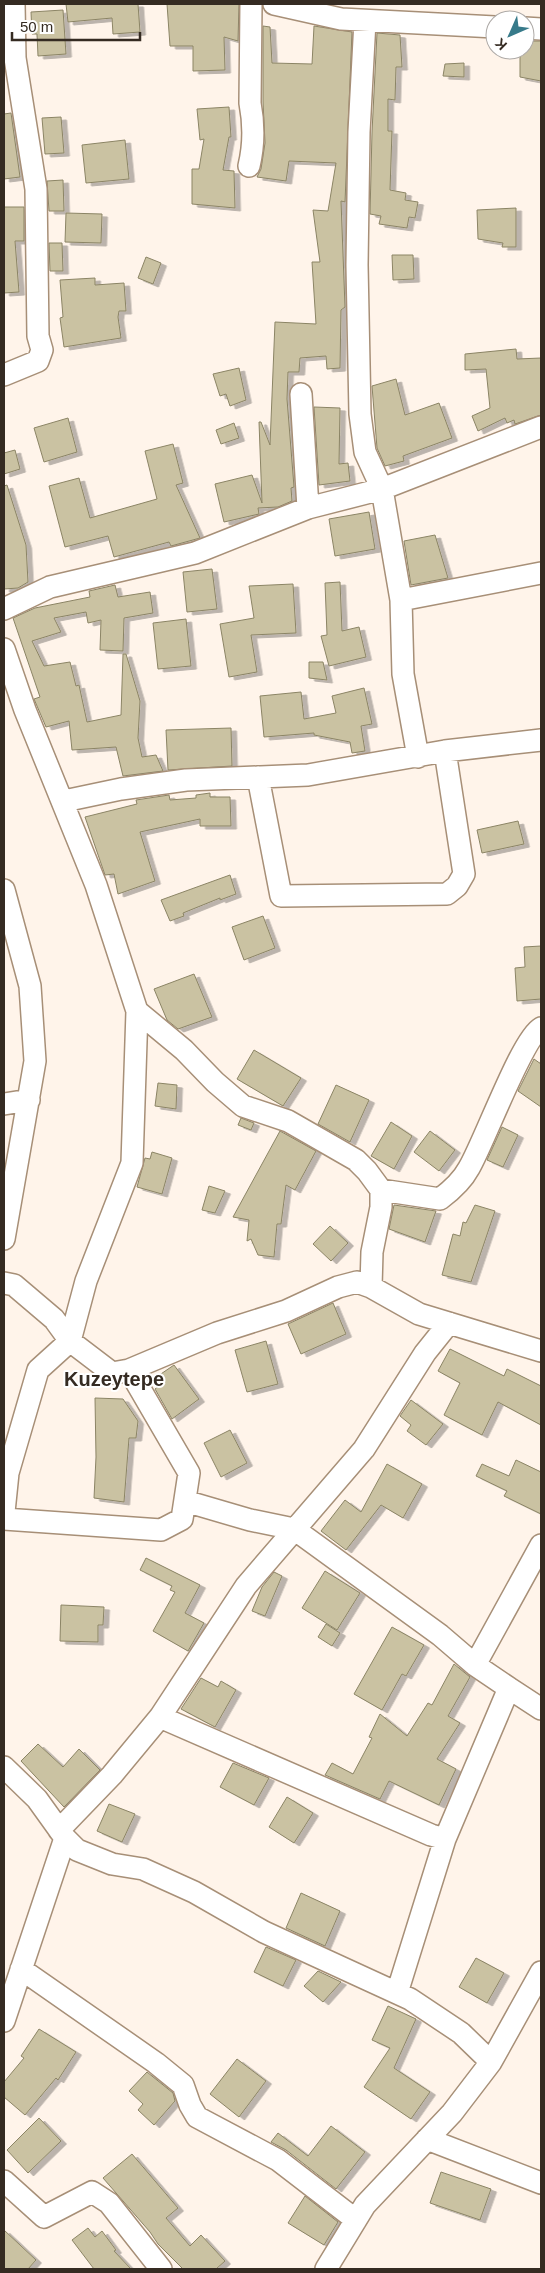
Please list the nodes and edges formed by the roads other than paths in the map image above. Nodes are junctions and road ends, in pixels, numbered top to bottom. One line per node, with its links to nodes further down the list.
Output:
1 (14, 4): 7 (street)
2 (251, 4): 6 (street)
3 (274, 4): 4 (street)
4 (365, 21): 5 (street); 10 (street)
5 (485, 27)
6 (249, 166)
7 (4, 375)
8 (301, 394): 11 (street)
9 (541, 427): 10 (street)
10 (382, 489): 11 (street); 13 (street)
11 (308, 508): 14 (street)
12 (541, 573): 13 (street)
13 (401, 600): 18 (street)
14 (4, 609)
15 (4, 649): 20 (street)
16 (541, 740): 17 (street)
17 (445, 751): 18 (street); 19 (street)
18 (418, 757): 19 (street)
19 (258, 777): 20 (street)
20 (64, 801): 22 (street)
21 (4, 890): 24 (street)
22 (137, 1011): 26 (street); 31 (street)
23 (541, 1028): 26 (street)
24 (29, 1100): 25 (street); 27 (street)
25 (4, 1104)
26 (381, 1190): 29 (street)
27 (4, 1238)
28 (4, 1283): 31 (street)
29 (371, 1287): 30 (street); 33 (street)
30 (448, 1323): 32 (street); 37 (street)
31 (70, 1342): 33 (street); 35 (street)
32 (541, 1351)
33 (129, 1370): 34 (street)
34 (185, 1501): 36 (street); 37 (street)
35 (4, 1512)
36 (4, 1519)
37 (294, 1529): 39 (street); 42 (street)
38 (541, 1545): 39 (street)
39 (475, 1665): 40 (street)
40 (509, 1688): 41 (street); 45 (street)
41 (541, 1709)
42 (160, 1717): 44 (street); 45 (street)
43 (4, 1767): 44 (street)
44 (62, 1834): 46 (street); 48 (street)
45 (445, 1838): 48 (street)
46 (21, 1969): 49 (street); 54 (street)
47 (541, 1972): 50 (street)
48 (397, 1993): 50 (street)
49 (4, 2021)
50 (491, 2062): 51 (street)
51 (427, 2139): 53 (street); 54 (street)
52 (4, 2181): 55 (street)
53 (541, 2183)
54 (356, 2220): 56 (street)
55 (161, 2269)
56 (326, 2269)

